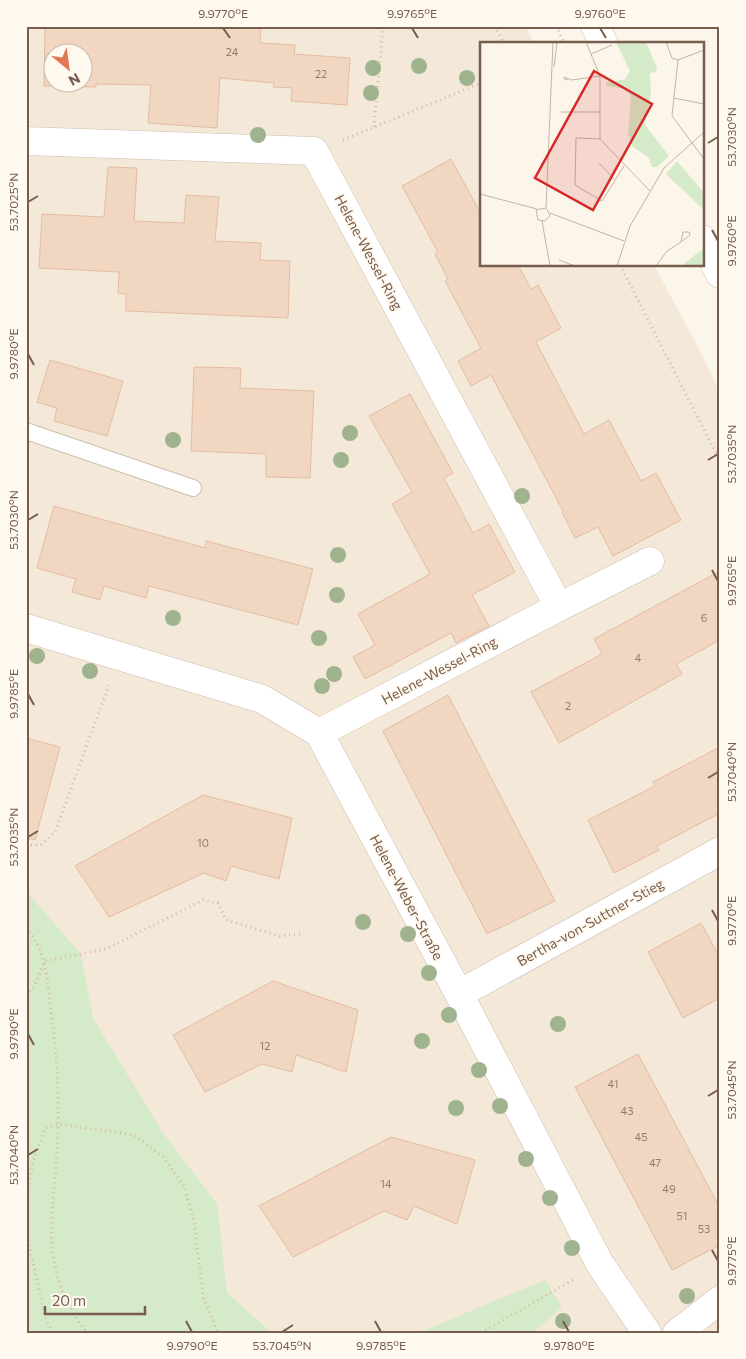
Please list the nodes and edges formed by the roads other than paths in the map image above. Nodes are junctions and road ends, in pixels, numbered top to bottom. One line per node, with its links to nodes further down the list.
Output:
1 (595, 26): 2 (street)
2 (603, 42)
3 (26, 142): 9 (street, Helene-Wessel-Ring)
4 (704, 243): 5 (street)
5 (720, 274)
6 (26, 431): 7 (lane)
7 (193, 488)
8 (650, 561): 9 (street, Helene-Wessel-Ring)
9 (559, 607): 11 (street, Helene-Wessel-Ring)
10 (26, 628): 11 (street)
11 (319, 733): 13 (street, Helene-Weber-Straße)
12 (720, 851): 13 (street, Bertha-von-Suttner-Stieg)
13 (459, 994): 15 (street, Helene-Weber-Straße)
14 (720, 1300): 16 (street)
15 (647, 1333)
16 (677, 1333)

